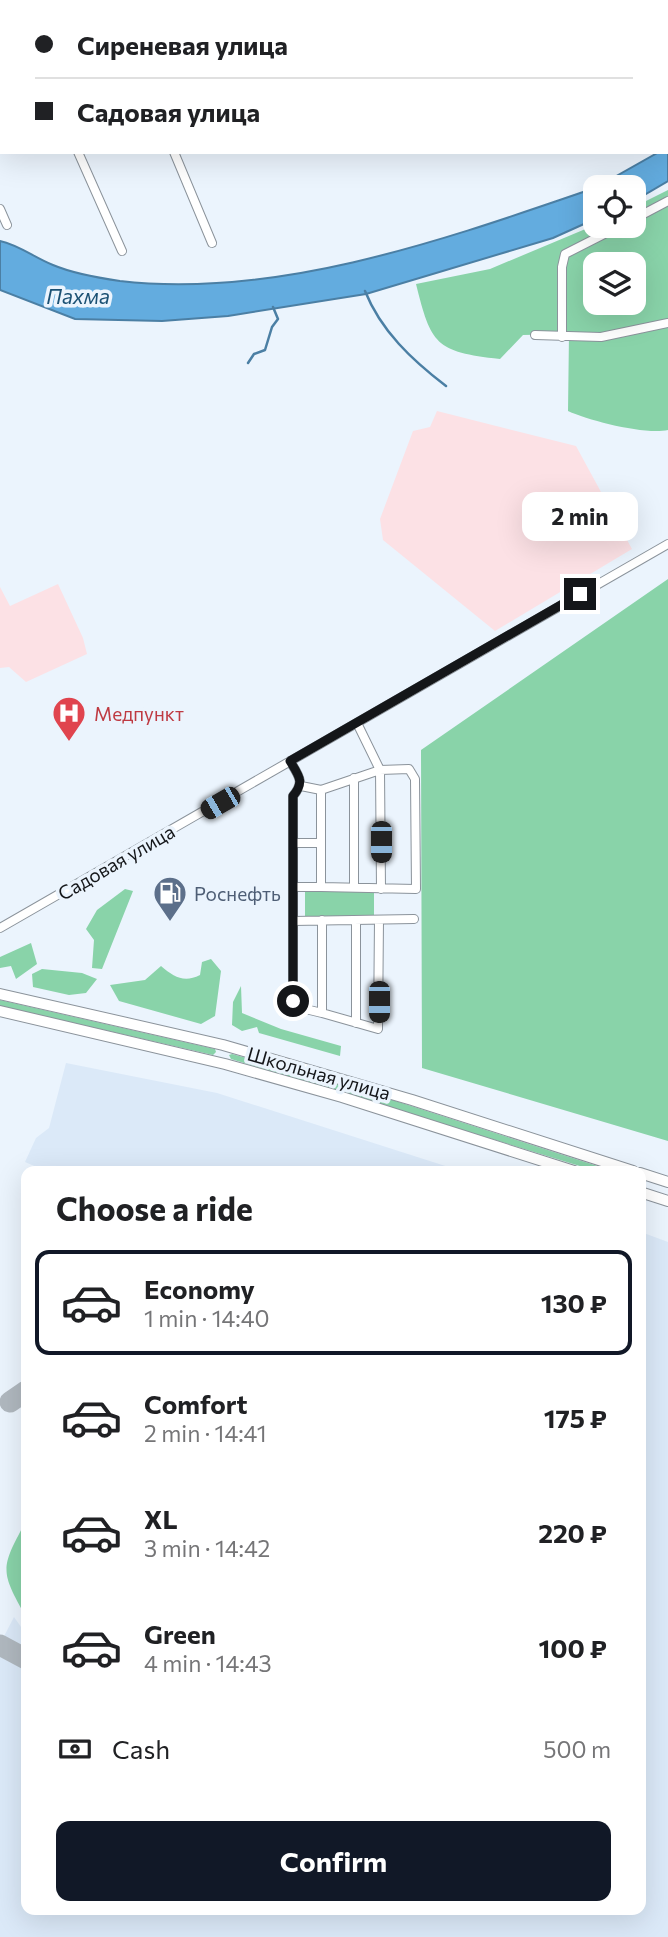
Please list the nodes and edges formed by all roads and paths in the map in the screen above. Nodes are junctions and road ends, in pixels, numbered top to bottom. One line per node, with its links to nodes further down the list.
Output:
1 (79, 154): 9 (street)
2 (175, 154): 8 (street)
3 (668, 201): 5 (street)
4 (0, 209): 6 (street)
5 (646, 213)
6 (7, 225)
7 (596, 238): 12 (street)
8 (212, 243)
9 (122, 251)
10 (668, 323): 12 (street)
11 (535, 335): 12 (street)
12 (562, 337)
13 (668, 544): 14 (street, Садовая улица)
14 (357, 723): 15 (street, Садовая улица); 16 (street)
15 (290, 761): 18 (street); 31 (street, Садовая улица)
16 (380, 770): 17 (street); 25 (street); 25 (street)
17 (354, 778): 19 (street); 24 (street)
18 (301, 786): 19 (street); 21 (street)
19 (321, 790): 20 (street)
20 (321, 842): 21 (street); 23 (street)
21 (293, 844): 22 (street)
22 (293, 887): 23 (street); 30 (street)
23 (321, 887): 24 (street)
24 (354, 887): 25 (street)
25 (381, 889)
26 (379, 919): 27 (street); 29 (street); 35 (street)
27 (414, 919)
28 (322, 920): 29 (street); 30 (street); 34 (street)
29 (356, 920): 35 (street)
30 (293, 921): 34 (street)
31 (0, 928)
32 (0, 994): 36 (main road, Школьная улица)
33 (0, 1011): 37 (main road, Школьная улица)
34 (322, 1013): 35 (street)
35 (356, 1023)
36 (223, 1045): 37 (main road); 39 (main road, Школьная улица)
37 (218, 1062): 38 (main road, Школьная улица)
38 (558, 1166)
39 (617, 1166)
40 (646, 1175): 41 (main road)
41 (668, 1182)
42 (646, 1194): 43 (main road)
43 (668, 1201)

